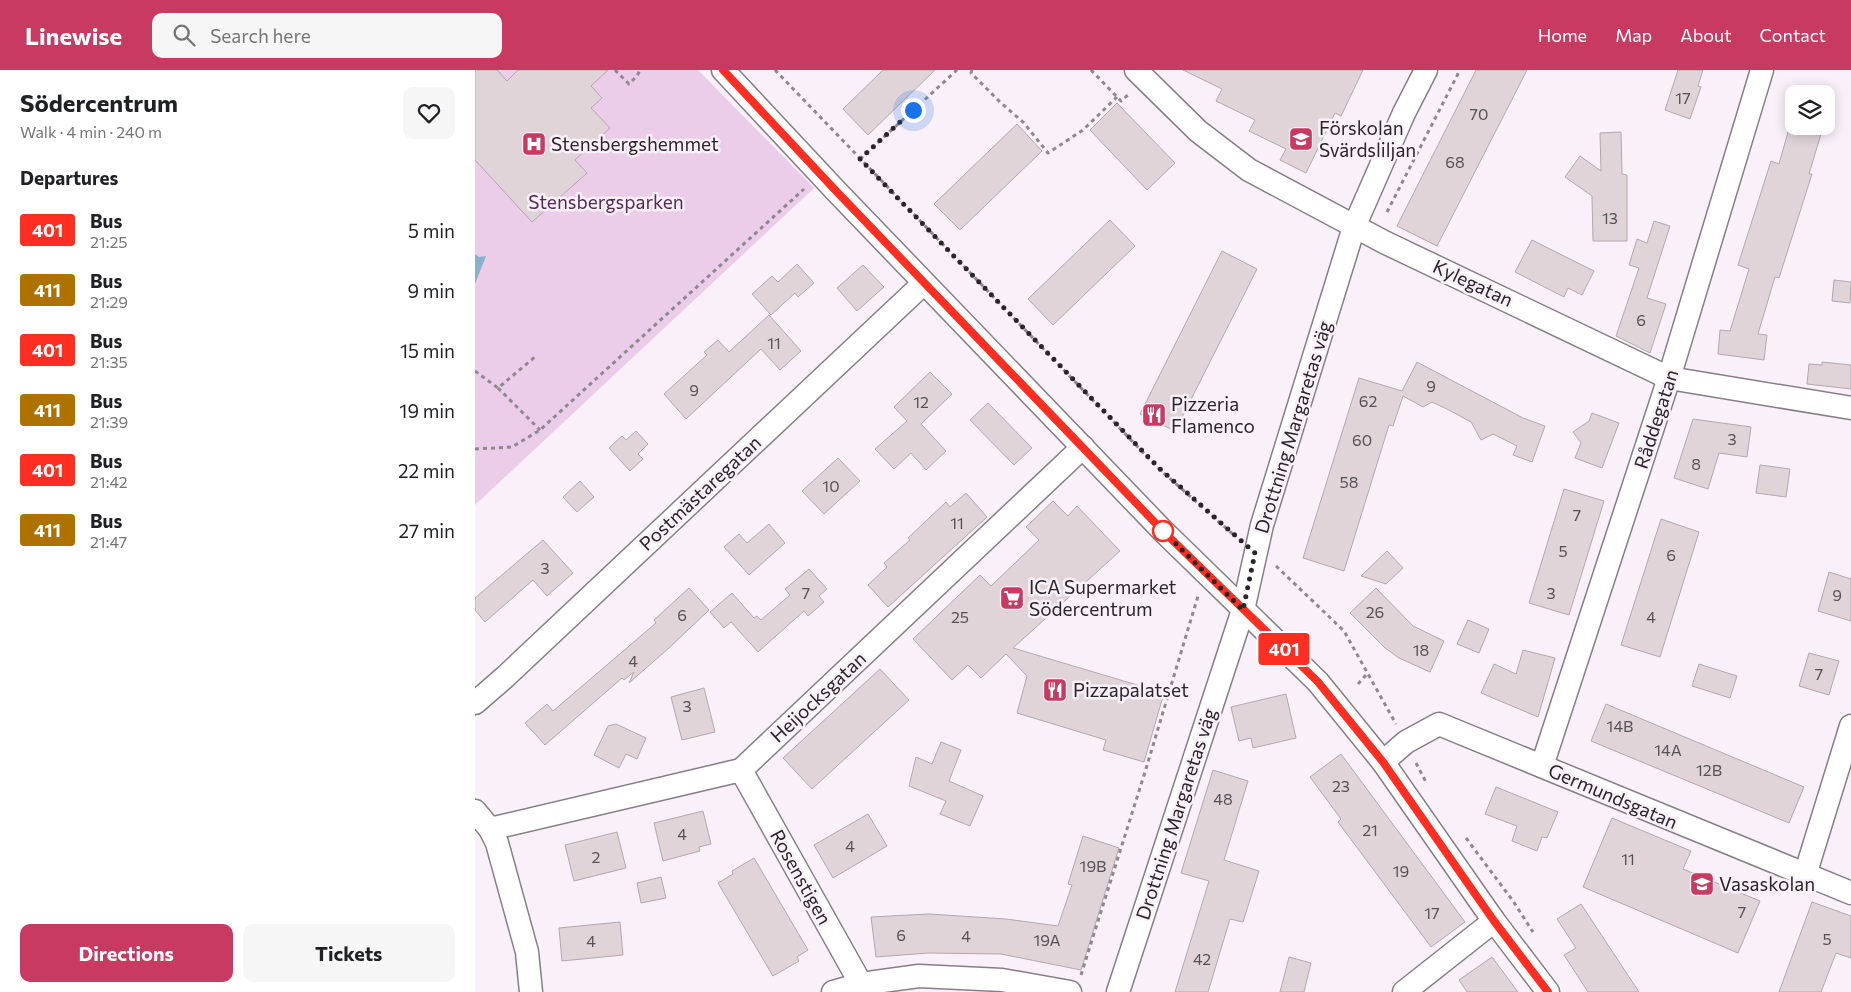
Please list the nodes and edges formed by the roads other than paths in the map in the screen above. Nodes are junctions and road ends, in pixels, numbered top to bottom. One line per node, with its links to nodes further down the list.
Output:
1 (723, 70): 6 (street)
2 (1426, 70): 5 (street, Drottning Margaretas väg)
3 (1762, 70): 7 (street, Råddegatan)
4 (1135, 79): 5 (street, Kylegatan)
5 (1354, 227): 7 (street, Kylegatan); 10 (street, Drottning Margaretas väg)
6 (924, 282): 9 (street); 11 (street, Postmästaregatan)
7 (1669, 378): 8 (street, Kylegatan); 14 (street, Råddegatan)
8 (1851, 408)
9 (1083, 447): 10 (street); 15 (street, Heijocksgatan)
10 (1243, 610): 13 (street); 25 (street, Drottning Margaretas väg)
11 (475, 703)
12 (1851, 726): 18 (street)
13 (1383, 762): 14 (street, Germundsgatan); 20 (street)
14 (1542, 766): 18 (street, Germundsgatan)
15 (741, 770): 17 (street); 21 (street, Rosenstigen)
16 (475, 811): 17 (street)
17 (489, 829): 23 (street)
18 (1805, 875): 19 (street, Germundsgatan)
19 (1851, 893)
20 (1494, 921): 26 (street); 27 (street)
21 (861, 984): 22 (street); 24 (street)
22 (1074, 987)
23 (531, 992)
24 (833, 992)
25 (1118, 992)
26 (1404, 992)
27 (1548, 992)

